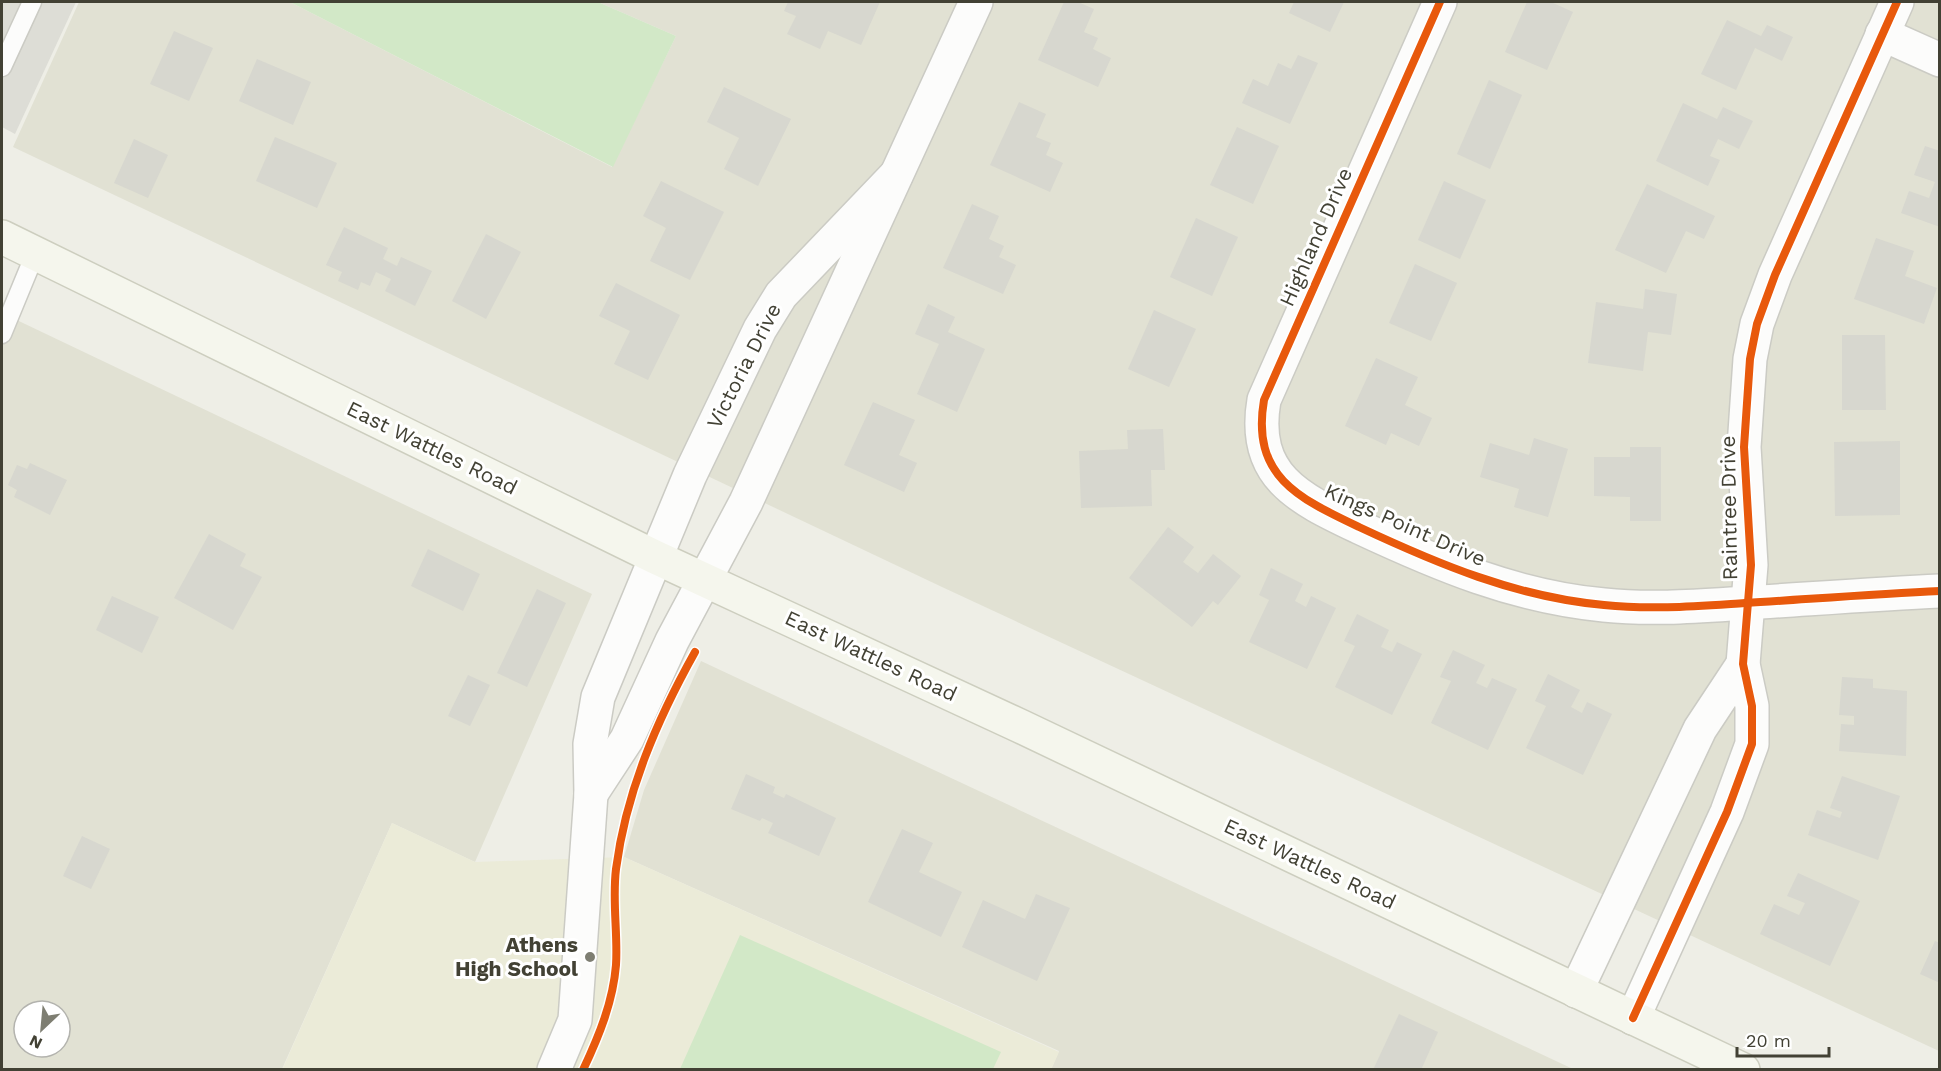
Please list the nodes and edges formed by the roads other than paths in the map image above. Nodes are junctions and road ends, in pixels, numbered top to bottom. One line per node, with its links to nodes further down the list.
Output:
1 (32, 2): 7 (lane)
2 (976, 2): 8 (street, Victoria Drive)
3 (1440, 2): 12 (street, Highland Drive)
4 (1897, 2): 5 (street, Raintree Drive)
5 (1882, 34): 6 (street); 16 (street, Raintree Drive)
6 (1940, 60)
7 (2, 67)
8 (896, 175): 13 (street, Victoria Drive); 14 (street, Victoria Drive)
9 (2, 237): 10 (main road, East Wattles Road)
10 (35, 254): 11 (lane); 13 (main road, East Wattles Road)
11 (2, 334)
12 (1289, 488): 16 (street, Kings Point Drive)
13 (655, 557): 14 (main road, East Wattles Road); 18 (street, Victoria Drive)
14 (705, 579): 18 (street, Victoria Drive); 19 (main road, East Wattles Road)
15 (1940, 591): 16 (street, Kings Point Drive)
16 (1748, 603): 17 (street, Raintree Drive)
17 (1743, 664): 19 (street, Raintree Drive); 20 (street, Raintree Drive)
18 (591, 794): 21 (street, Victoria Drive)
19 (1576, 991): 20 (main road, East Wattles Road)
20 (1633, 1018): 22 (main road, East Wattles Road)
21 (554, 1070)
22 (1743, 1070)

